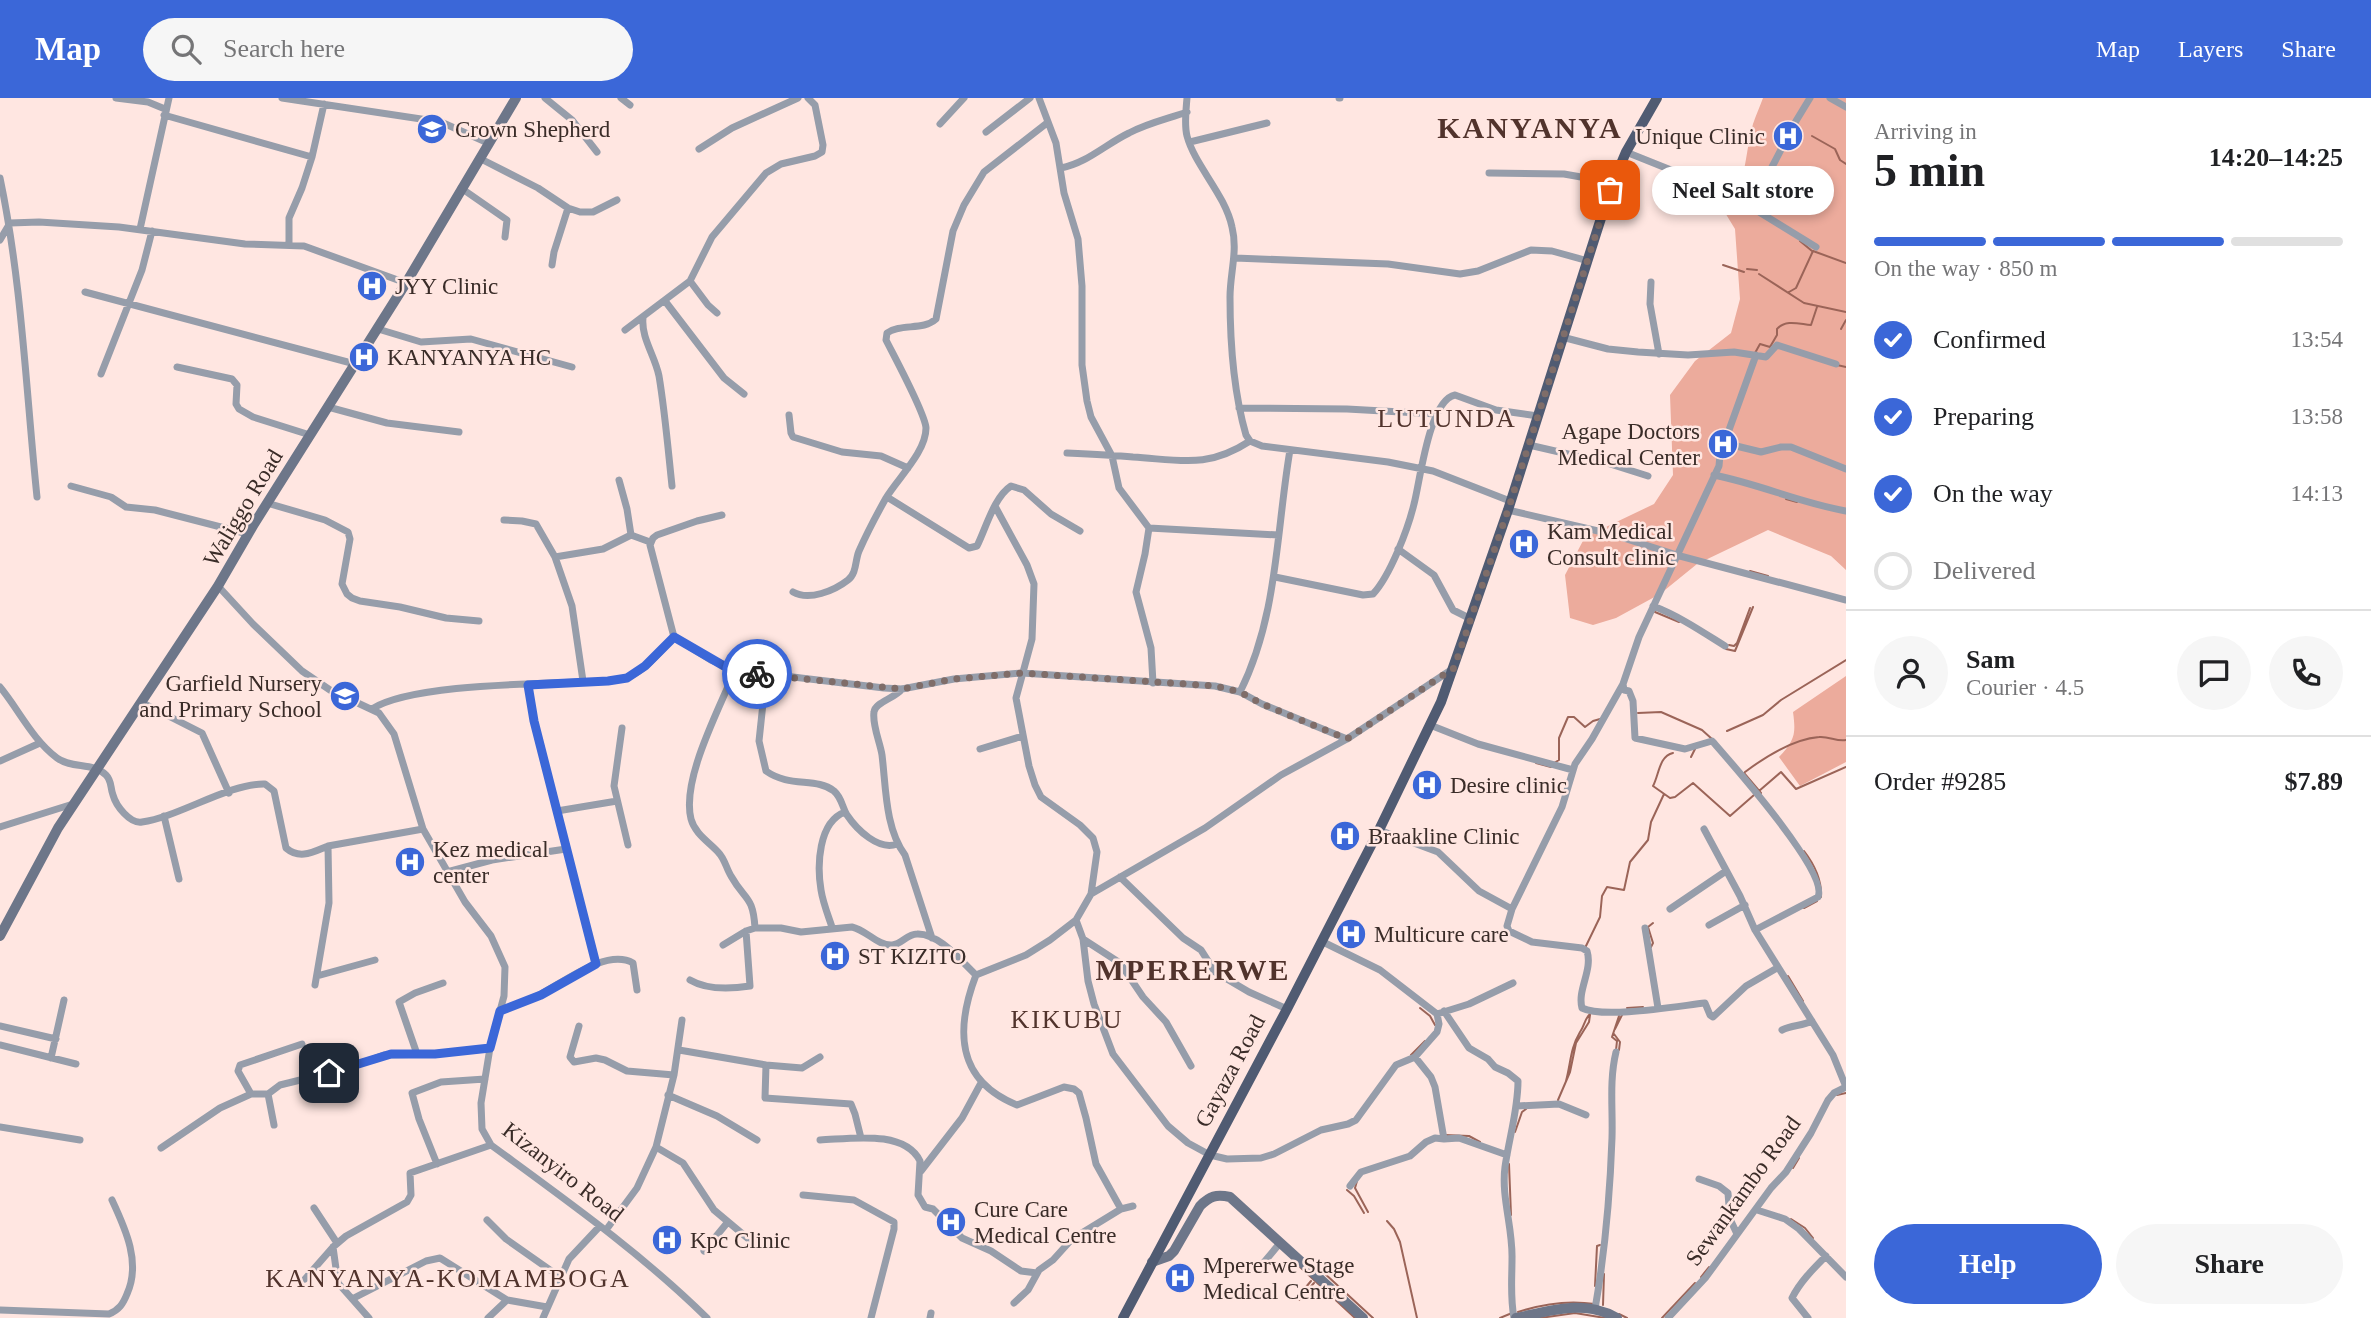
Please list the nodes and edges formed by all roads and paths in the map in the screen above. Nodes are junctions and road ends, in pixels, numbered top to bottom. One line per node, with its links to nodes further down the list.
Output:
1 (116, 98): 19 (street)
2 (169, 98): 19 (street)
3 (282, 98): 16 (street)
4 (516, 98): 26 (street, Waliggo Road)
5 (545, 98): 28 (street)
6 (621, 98): 17 (street)
7 (797, 98): 27 (street)
8 (808, 98): 50 (street)
9 (964, 98): 23 (street)
10 (1030, 98): 24 (street)
11 (1039, 98): 21 (street)
12 (1187, 98): 20 (street)
13 (1657, 98): 29 (main road, Gayaza Road)
14 (1810, 98): 38 (street)
15 (1830, 98): 18 (street)
16 (320, 102): 26 (street); 30 (street)
17 (630, 105)
18 (1846, 107)
19 (165, 112): 30 (street); 41 (street)
20 (1186, 112): 25 (street); 32 (street)
21 (1047, 123): 32 (street); 82 (street)
22 (1267, 123): 25 (street)
23 (940, 124)
24 (986, 132)
25 (1190, 142): 47 (street)
26 (488, 144): 31 (street, Waliggo Road)
27 (699, 149)
28 (597, 152)
29 (1626, 152): 36 (main road, Gayaza Road); 38 (street)
30 (312, 157): 45 (street)
31 (479, 158): 35 (street, Waliggo Road); 39 (street)
32 (1061, 168): 81 (street)
33 (1489, 173): 36 (street)
34 (0, 178): 40 (street)
35 (461, 188): 43 (street); 52 (street, Waliggo Road)
36 (1610, 190): 48 (main road, Gayaza Road)
37 (617, 200): 39 (street)
38 (1751, 207): 46 (street)
39 (568, 208): 49 (street)
40 (10, 223): 41 (street); 44 (street); 90 (street)
41 (140, 229): 42 (street)
42 (152, 230): 45 (street); 55 (street)
43 (505, 237)
44 (0, 240)
45 (289, 244): 52 (street)
46 (1816, 247)
47 (1235, 258): 48 (street); 70 (street)
48 (1588, 261): 60 (main road, Gayaza Road)
49 (552, 265)
50 (690, 281): 54 (street); 56 (street)
51 (1651, 282): 61 (street)
52 (406, 283): 58 (street, Waliggo Road)
53 (85, 292): 55 (street)
54 (665, 301): 57 (street); 68 (street)
55 (130, 304): 64 (street); 67 (street)
56 (717, 313)
57 (643, 318): 59 (street); 89 (street)
58 (378, 329): 64 (street, Waliggo Road); 66 (street)
59 (625, 330)
60 (1562, 338): 61 (street); 73 (main road, Gayaza Road)
61 (1660, 354): 62 (street)
62 (1756, 355): 63 (street); 77 (street)
63 (1836, 363)
64 (355, 364): 69 (street, Waliggo Road)
65 (177, 367): 75 (street)
66 (572, 367)
67 (101, 374)
68 (744, 394)
69 (328, 407): 74 (street); 75 (street, Waliggo Road)
70 (1239, 408): 71 (street); 76 (street)
71 (1437, 414): 73 (street); 83 (street)
72 (789, 415): 82 (street)
73 (1538, 416): 78 (main road, Gayaza Road)
74 (459, 432)
75 (310, 435): 92 (street, Waliggo Road)
76 (1250, 441): 79 (street); 81 (street)
77 (1724, 443): 84 (street); 85 (street)
78 (1529, 445): 86 (street); 93 (main road, Gayaza Road)
79 (1290, 450): 83 (street); 102 (street)
80 (1067, 453): 81 (street)
81 (1112, 456): 98 (street)
82 (908, 468): 91 (street)
83 (1420, 469): 93 (street); 104 (street)
84 (1846, 469)
85 (1714, 475): 95 (street); 105 (street)
86 (1648, 476)
87 (619, 481): 101 (street)
88 (71, 486): 100 (street)
89 (673, 486)
90 (37, 497)
91 (887, 497): 94 (street); 109 (street)
92 (267, 503): 100 (street, Waliggo Road); 113 (street)
93 (1509, 505): 105 (street); 112 (main road, Gayaza Road)
94 (996, 508): 99 (street); 118 (street)
95 (1846, 511)
96 (722, 515): 103 (street)
97 (505, 520): 106 (street)
98 (1149, 528): 102 (street); 121 (street)
99 (1080, 531)
100 (248, 534): 108 (street, Waliggo Road)
101 (631, 535): 103 (street); 106 (street)
102 (1278, 535): 107 (street)
103 (650, 542): 114 (street)
104 (1398, 549): 107 (street); 112 (street)
105 (1677, 556): 110 (street); 111 (street)
106 (555, 557): 120 (street)
107 (1275, 577): 126 (street)
108 (218, 586): 127 (street, Waliggo Road); 128 (street, Kizanyiro Road)
109 (793, 592)
110 (1846, 600)
111 (1653, 606): 115 (street); 122 (street)
112 (1471, 619): 116 (main road, Gayaza Road)
113 (479, 621)
114 (674, 637): 117 (street); 120 (street)
115 (1725, 646)
116 (1454, 668): 129 (main road, Gayaza Road); 132 (street)
117 (735, 670): 119 (street); 162 (street)
118 (1022, 673): 121 (street); 125 (street); 131 (street)
119 (766, 675): 125 (street); 142 (street)
120 (583, 681): 123 (street)
121 (1153, 683): 126 (street)
122 (1623, 684): 137 (street); 165 (street)
123 (528, 685): 128 (street); 141 (street)
124 (0, 687): 133 (street)
125 (902, 689): 148 (street)
126 (1240, 692): 132 (street)
127 (141, 702): 136 (street, Waliggo Road); 138 (street)
128 (372, 709): 145 (street, Kizanyiro Road)
129 (1430, 725): 137 (street); 147 (main road, Gayaza Road)
130 (622, 728): 139 (street)
131 (1023, 736): 134 (street); 156 (street)
132 (1347, 739): 154 (street)
133 (40, 743): 135 (street); 136 (street)
134 (980, 749)
135 (0, 761)
136 (97, 767): 140 (street, Waliggo Road); 143 (street)
137 (1573, 770): 158 (street)
138 (229, 793): 143 (street); 150 (street)
139 (617, 801): 141 (street); 149 (street)
140 (74, 803): 144 (street); 167 (street, Waliggo Road)
141 (556, 811): 151 (street)
142 (845, 812): 148 (street); 163 (street)
143 (164, 816): 155 (street)
144 (0, 827)
145 (423, 829): 150 (street); 153 (street, Kizanyiro Road)
146 (1704, 829): 152 (street)
147 (1378, 830): 158 (street); 170 (main road, Gayaza Road)
148 (897, 844): 168 (street)
149 (628, 845)
150 (328, 846): 176 (street)
151 (566, 849): 153 (street); 173 (street)
152 (1726, 871): 157 (street); 159 (street)
153 (447, 872): 185 (street, Kizanyiro Road)
154 (1120, 877): 156 (street); 184 (street)
155 (179, 879)
156 (1091, 894): 160 (street)
157 (1745, 905): 161 (street); 165 (street)
158 (1512, 909): 183 (street)
159 (1670, 909)
160 (1076, 920): 169 (street); 175 (street)
161 (1709, 925)
162 (755, 928): 163 (street); 166 (street)
163 (832, 928): 168 (street)
164 (1645, 929): 183 (street)
165 (1755, 930): 174 (street)
166 (746, 931): 171 (street); 177 (street)
167 (1, 933)
168 (932, 938): 175 (street)
169 (1083, 939): 204 (street); 224 (street)
170 (1321, 941): 184 (main road, Gayaza Road); 186 (street)
171 (723, 945)
172 (375, 960): 176 (street)
173 (596, 964): 181 (street); 185 (street)
174 (1777, 968): 183 (street); 188 (street)
175 (976, 975): 207 (street)
176 (317, 976): 180 (street)
177 (690, 979)
178 (443, 983): 198 (street)
179 (1513, 983): 186 (street)
180 (315, 985)
181 (637, 990)
182 (64, 1000): 192 (street)
183 (1658, 1008)
184 (1287, 1009): 224 (main road, Gayaza Road)
185 (500, 1011): 195 (street, Kizanyiro Road)
186 (1441, 1013): 200 (street); 212 (street)
187 (682, 1020): 196 (street)
188 (1812, 1021): 191 (street); 208 (street)
189 (0, 1026): 192 (street)
190 (579, 1026): 205 (street)
191 (1782, 1030)
192 (56, 1039): 201 (street)
193 (302, 1044): 209 (street)
194 (0, 1045): 201 (street)
195 (490, 1048): 198 (street); 206 (street, Kizanyiro Road)
196 (679, 1050): 203 (street); 205 (street)
197 (1616, 1052): 255 (street)
198 (417, 1054): 210 (street)
199 (820, 1057): 203 (street)
200 (1415, 1057): 217 (street); 224 (street)
201 (51, 1058): 202 (street)
202 (76, 1064)
203 (766, 1065): 216 (street)
204 (1191, 1066)
205 (674, 1074): 211 (street)
206 (485, 1079): 221 (street, Kizanyiro Road); 226 (street)
207 (981, 1083): 227 (street); 234 (street)
208 (1846, 1087): 235 (street, Sewankambo Road)
209 (251, 1094): 210 (street); 223 (street)
210 (268, 1094): 214 (street)
211 (668, 1096): 219 (street); 222 (street)
212 (1517, 1105): 213 (street); 225 (street)
213 (1586, 1115)
214 (274, 1125)
215 (0, 1127): 218 (street)
216 (861, 1138): 220 (street); 227 (street)
217 (1444, 1139): 225 (street); 229 (street)
218 (80, 1140)
219 (757, 1140)
220 (820, 1140)
221 (491, 1145): 226 (street); 238 (street, Kizanyiro Road)
222 (656, 1147): 237 (street); 238 (street)
223 (161, 1148)
224 (1210, 1155): 245 (main road, Gayaza Road)
225 (1507, 1155): 264 (street)
226 (437, 1164): 242 (street)
227 (920, 1171): 247 (street)
228 (1699, 1179): 239 (street)
229 (1350, 1186)
230 (803, 1195): 261 (street)
231 (112, 1200): 256 (street)
232 (1133, 1206): 234 (street)
233 (314, 1208): 242 (street)
234 (1121, 1209): 247 (street)
235 (1757, 1210): 239 (street, Sewankambo Road); 244 (street)
236 (487, 1220): 248 (street)
237 (727, 1223): 240 (street); 243 (street)
238 (603, 1228): 248 (street); 260 (street, Kizanyiro Road)
239 (1737, 1234): 266 (street, Sewankambo Road)
240 (751, 1241)
241 (1280, 1243): 245 (street); 246 (street); 263 (street)
242 (335, 1245): 250 (street); 251 (street)
243 (704, 1251)
244 (1825, 1257): 249 (street); 267 (street)
245 (1152, 1262): 262 (main road, Gayaza Road)
246 (1260, 1267)
247 (1037, 1273): 253 (street)
248 (560, 1276): 254 (street)
249 (1846, 1277)
250 (305, 1279)
251 (352, 1300): 252 (street); 257 (street)
252 (506, 1300): 254 (street); 258 (street)
253 (1014, 1303)
254 (547, 1307): 259 (street)
255 (1595, 1309): 264 (street); 265 (street)
256 (0, 1310)
257 (369, 1318)
258 (488, 1318)
259 (542, 1318)
260 (707, 1318)
261 (871, 1318)
262 (1123, 1318)
263 (1363, 1318)
264 (1515, 1318)
265 (1617, 1318)
266 (1668, 1318)
267 (1808, 1318)

